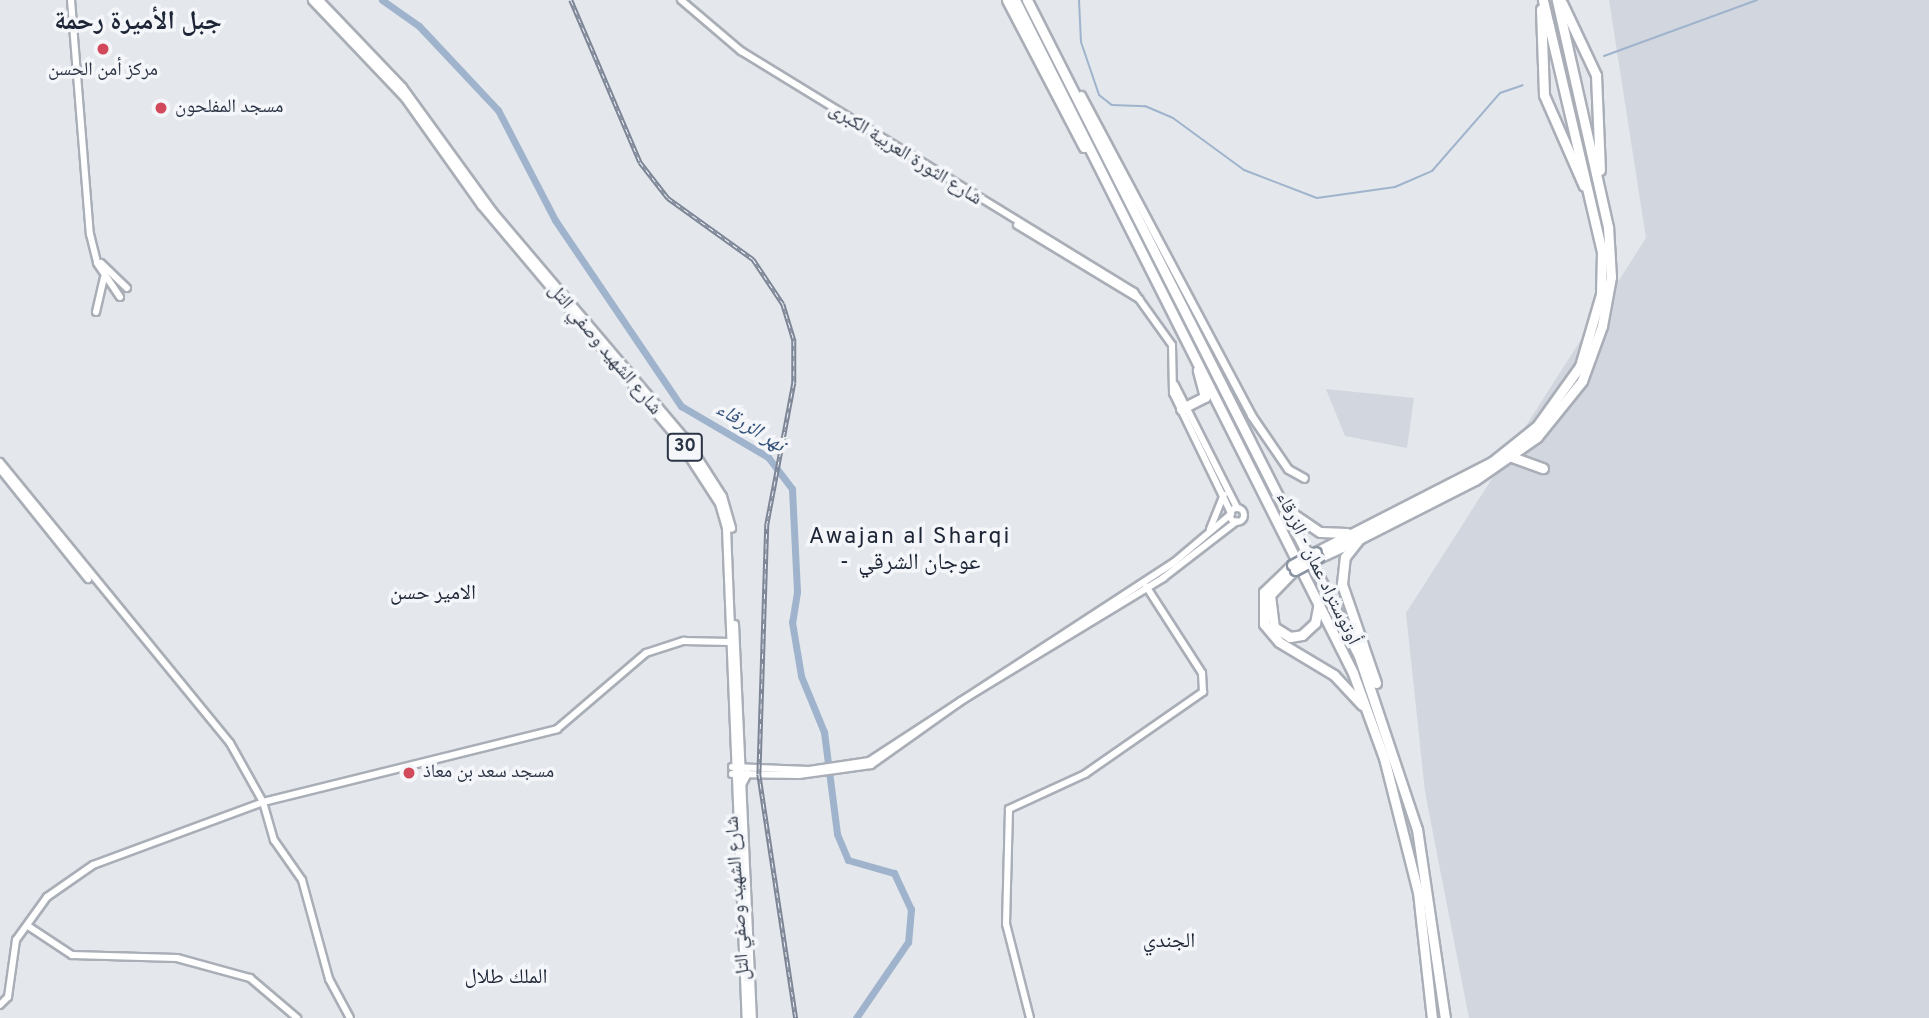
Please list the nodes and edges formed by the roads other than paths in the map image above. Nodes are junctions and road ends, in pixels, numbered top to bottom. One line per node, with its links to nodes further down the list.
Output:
1 (71, 0): 16 (street)
2 (312, 0): 45 (main road, شارع الشهيد وصفي التل / 30)
3 (319, 0): 48 (main road, شارع الشهيد وصفي التل / 30)
4 (679, 0): 24 (street, شارع الثورة العربية الكبرى)
5 (1007, 0): 13 (highway, أوتوستراد عمان - الزرقاء)
6 (1015, 0): 13 (highway, أوتوستراد عمان - الزرقاء)
7 (1027, 0): 12 (highway, أوتوستراد عمان - الزرقاء)
8 (1034, 0): 11 (highway, أوتوستراد عمان - الزرقاء)
9 (1542, 0): 15 (highway); 15 (highway)
10 (1559, 0): 14 (highway); 14 (highway)
11 (1081, 95): 12 (highway, أوتوستراد عمان - الزرقاء); 22 (main road)
12 (1105, 149): 22 (highway, أوتوستراد عمان - الزرقاء)
13 (1092, 156): 21 (highway, أوتوستراد عمان - الزرقاء)
14 (1601, 186): 25 (highway)
15 (1591, 199): 29 (highway)
16 (95, 252): 17 (street); 18 (street)
17 (104, 276): 19 (street); 20 (street)
18 (127, 288)
19 (120, 297)
20 (96, 312)
21 (1199, 365): 23 (highway, أوتوستراد عمان - الزرقاء); 24 (highway)
22 (1235, 393): 30 (main road); 33 (highway, أوتوستراد عمان - الزرقاء)
23 (1221, 408): 24 (highway); 43 (highway, أوتوستراد عمان - الزرقاء)
24 (1184, 410): 31 (street, شارع الثورة العربية الكبرى); 32 (street, شارع الثورة العربية الكبرى)
25 (1537, 437): 26 (highway); 26 (highway)
26 (1512, 457): 29 (highway)
27 (0, 462): 44 (street)
28 (0, 469): 44 (street)
29 (1473, 477): 36 (highway)
30 (1304, 478)
31 (1224, 493): 34 (street, شارع الثورة العربية الكبرى); 37 (street)
32 (1237, 508): 34 (street); 35 (street)
33 (1288, 508): 36 (highway); 46 (highway, أوتوستراد عمان - الزرقاء)
34 (1231, 514): 35 (street, شارع الثورة العربية الكبرى); 37 (street)
35 (1237, 522): 39 (street)
36 (1359, 534): 38 (highway, bridge); 46 (highway)
37 (1201, 539): 40 (street)
38 (1293, 568): 43 (highway); 47 (highway)
39 (1163, 578): 40 (street); 42 (street)
40 (1145, 585): 41 (street); 42 (street); 49 (street)
41 (1133, 596): 42 (street); 49 (street)
42 (1155, 600): 57 (street)
43 (1320, 600): 47 (highway, أوتوستراد عمان - الزرقاء)
44 (140, 639): 50 (street)
45 (730, 642): 48 (main road, شارع الشهيد وصفي التل / 30); 50 (street)
46 (1380, 709): 59 (highway, أوتوستراد عمان - الزرقاء)
47 (1369, 713): 58 (highway, أوتوستراد عمان - الزرقاء)
48 (739, 769): 49 (street); 55 (main road, شارع الشهيد وصفي التل / 30); 56 (main road, شارع الشهيد وصفي التل)
49 (833, 771)
50 (263, 802): 51 (street); 54 (street)
51 (28, 926): 52 (street); 53 (street)
52 (0, 1005)
53 (297, 1018)
54 (350, 1018)
55 (746, 1018)
56 (752, 1018)
57 (1030, 1018)
58 (1432, 1018)
59 (1445, 1018)

